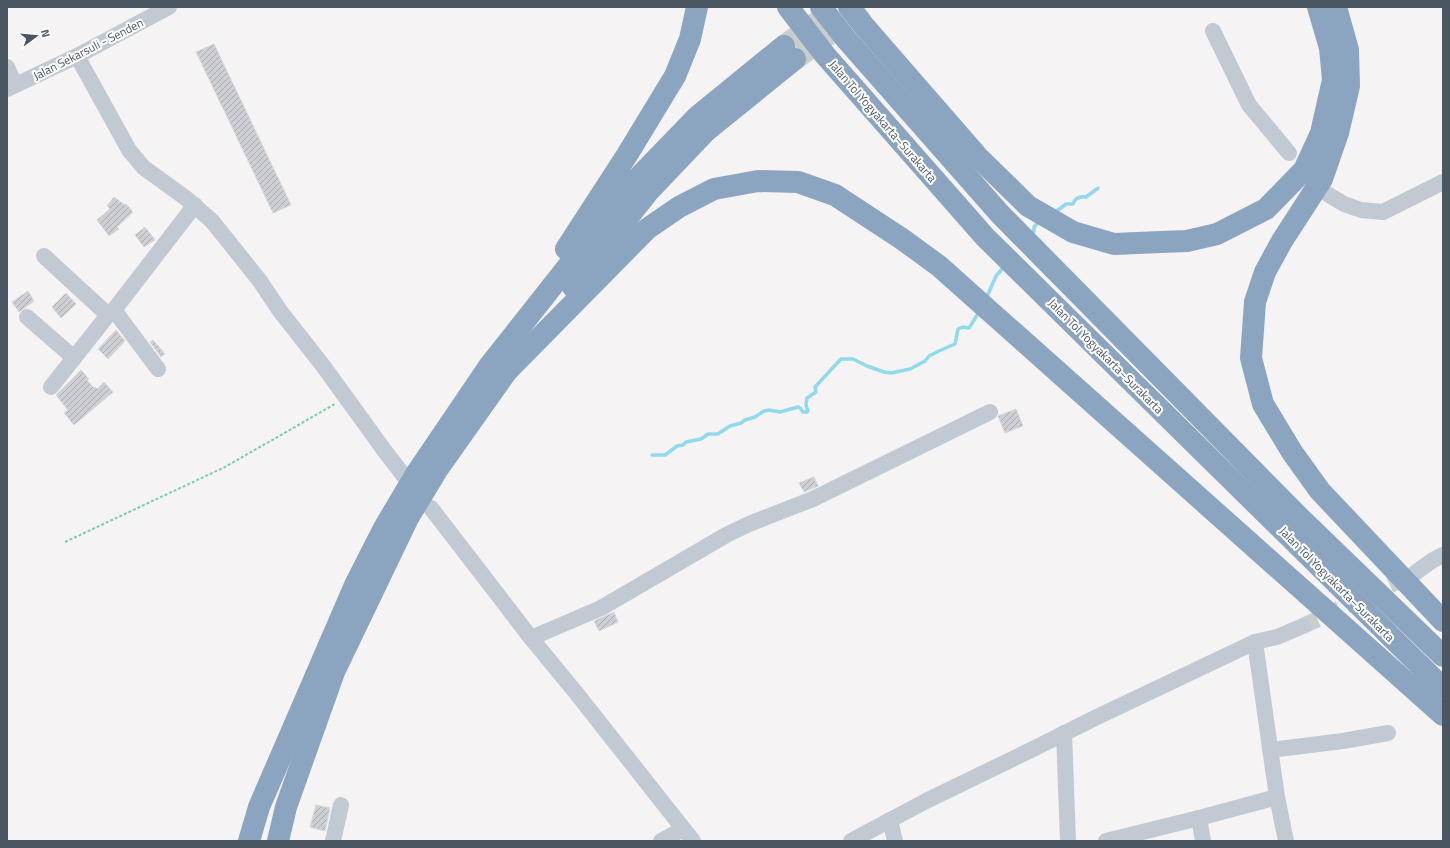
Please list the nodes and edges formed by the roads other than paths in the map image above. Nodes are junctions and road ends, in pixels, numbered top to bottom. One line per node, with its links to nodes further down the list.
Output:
1 (169, 7): 10 (street, Jalan Sekarsuli - Senden)
2 (697, 7): 22 (highway)
3 (788, 7): 34 (highway, Jalan Tol Yogyakarta–Surakarta)
4 (821, 7): 33 (highway, Jalan Tol Yogyakarta–Surakarta)
5 (860, 7): 6 (highway)
6 (1318, 7)
7 (1336, 7): 29 (highway)
8 (1213, 31): 13 (street)
9 (789, 53): 22 (highway)
10 (77, 56): 12 (street, Jalan Sekarsuli - Senden); 16 (street)
11 (7, 67): 12 (street)
12 (11, 87)
13 (1289, 153)
14 (1443, 182): 15 (street)
15 (1329, 195)
16 (195, 206): 18 (street); 25 (street)
17 (44, 256): 18 (street)
18 (111, 313): 20 (street); 21 (street)
19 (26, 317): 20 (street)
20 (74, 358): 23 (street)
21 (158, 369)
22 (497, 369): 35 (highway); 45 (highway); 46 (highway)
23 (51, 387)
24 (990, 412): 31 (street)
25 (404, 476)
26 (430, 508): 31 (street)
27 (1443, 555): 28 (street)
28 (1416, 573)
29 (1443, 621)
30 (1303, 626): 32 (street)
31 (531, 638): 43 (street)
32 (1255, 642): 36 (street); 38 (street)
33 (1443, 656)
34 (1443, 688)
35 (1443, 715)
36 (1064, 733): 42 (street); 51 (street)
37 (1388, 733): 38 (street)
38 (1270, 750): 39 (street)
39 (1277, 797): 41 (street); 53 (street)
40 (341, 805): 47 (street)
41 (1199, 818): 44 (street); 52 (street)
42 (890, 820): 49 (street); 50 (street)
43 (688, 835): 48 (street)
44 (1115, 840)
45 (249, 841)
46 (278, 841)
47 (333, 841)
48 (661, 841)
49 (851, 841)
50 (895, 841)
51 (1068, 841)
52 (1203, 841)
53 (1286, 841)

